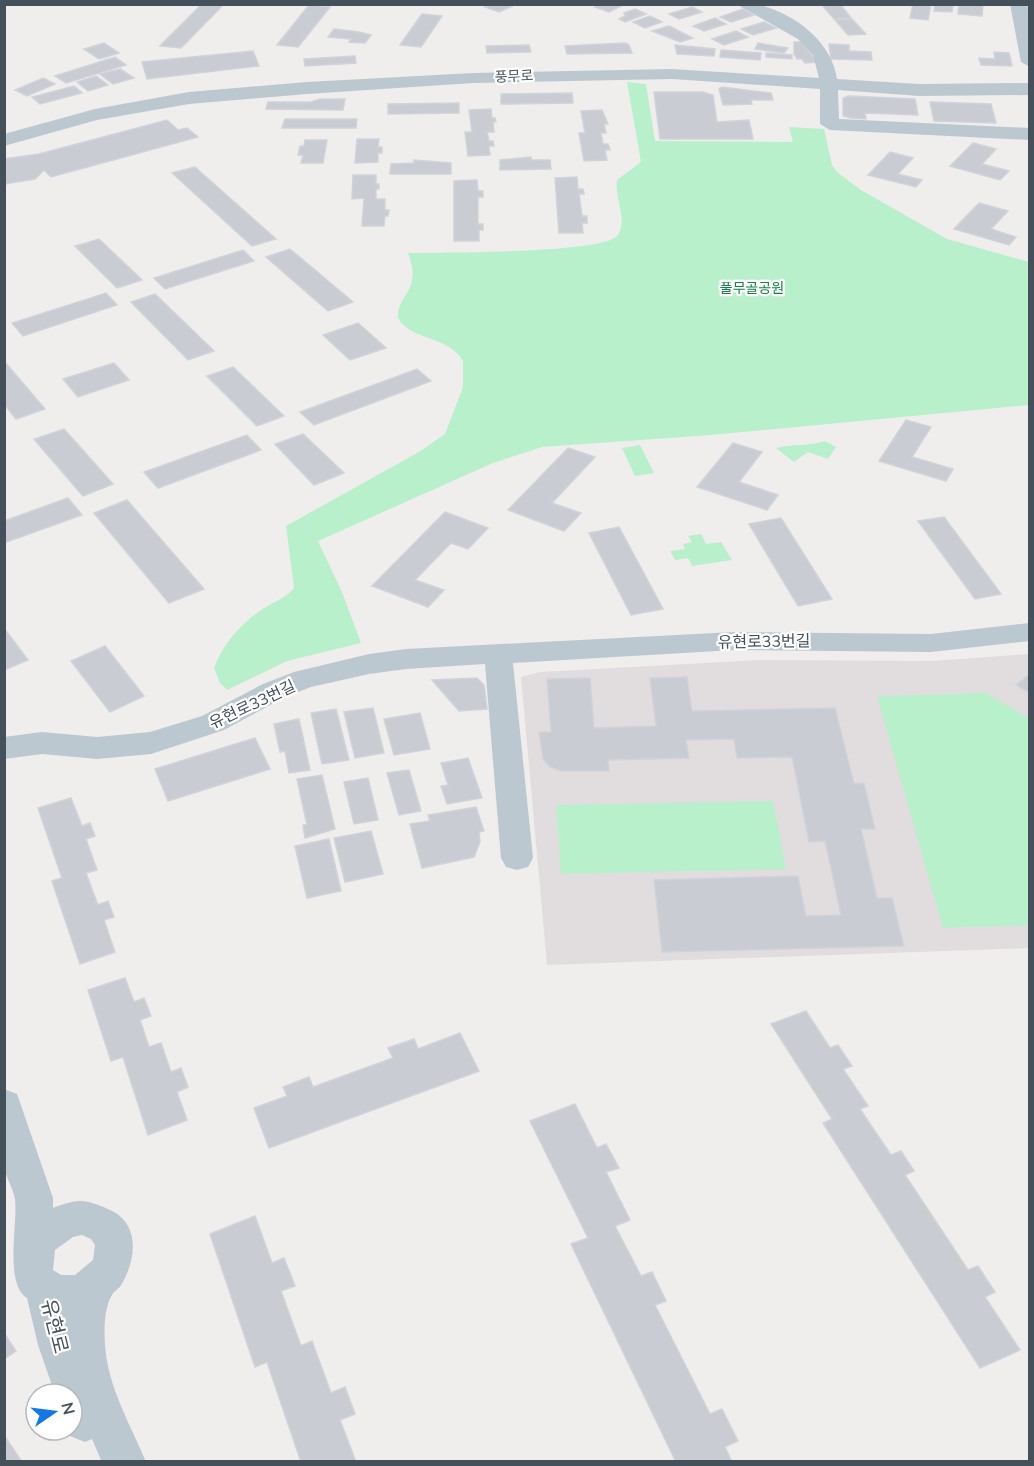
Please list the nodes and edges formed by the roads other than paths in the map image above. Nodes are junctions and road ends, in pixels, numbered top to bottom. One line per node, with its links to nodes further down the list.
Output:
1 (744, 4): 5 (street)
2 (1018, 4): 3 (street)
3 (1029, 62)
4 (1029, 80): 5 (street, 풍무로)
5 (827, 81): 6 (street, 풍무로); 7 (street, 풍무로); 8 (street); 9 (street, 풍무로)
6 (1029, 89)
7 (4, 128)
8 (1029, 134)
9 (4, 140)
10 (1029, 632): 11 (street, 유현로33번길)
11 (498, 654): 13 (street, 유현로33번길); 16 (street)
12 (4, 729): 13 (street, 유현로33번길)
13 (42, 743): 14 (street, 유현로33번길); 15 (street)
14 (4, 748)
15 (4, 759)
16 (517, 858)
17 (4, 1105): 18 (street)
18 (30, 1182): 19 (street); 20 (street)
19 (83, 1217): 20 (street); 21 (street)
20 (35, 1247): 22 (street)
21 (94, 1287): 22 (street); 24 (street, 유현로)
22 (45, 1289): 23 (street, 유현로)
23 (106, 1461)
24 (125, 1461)

